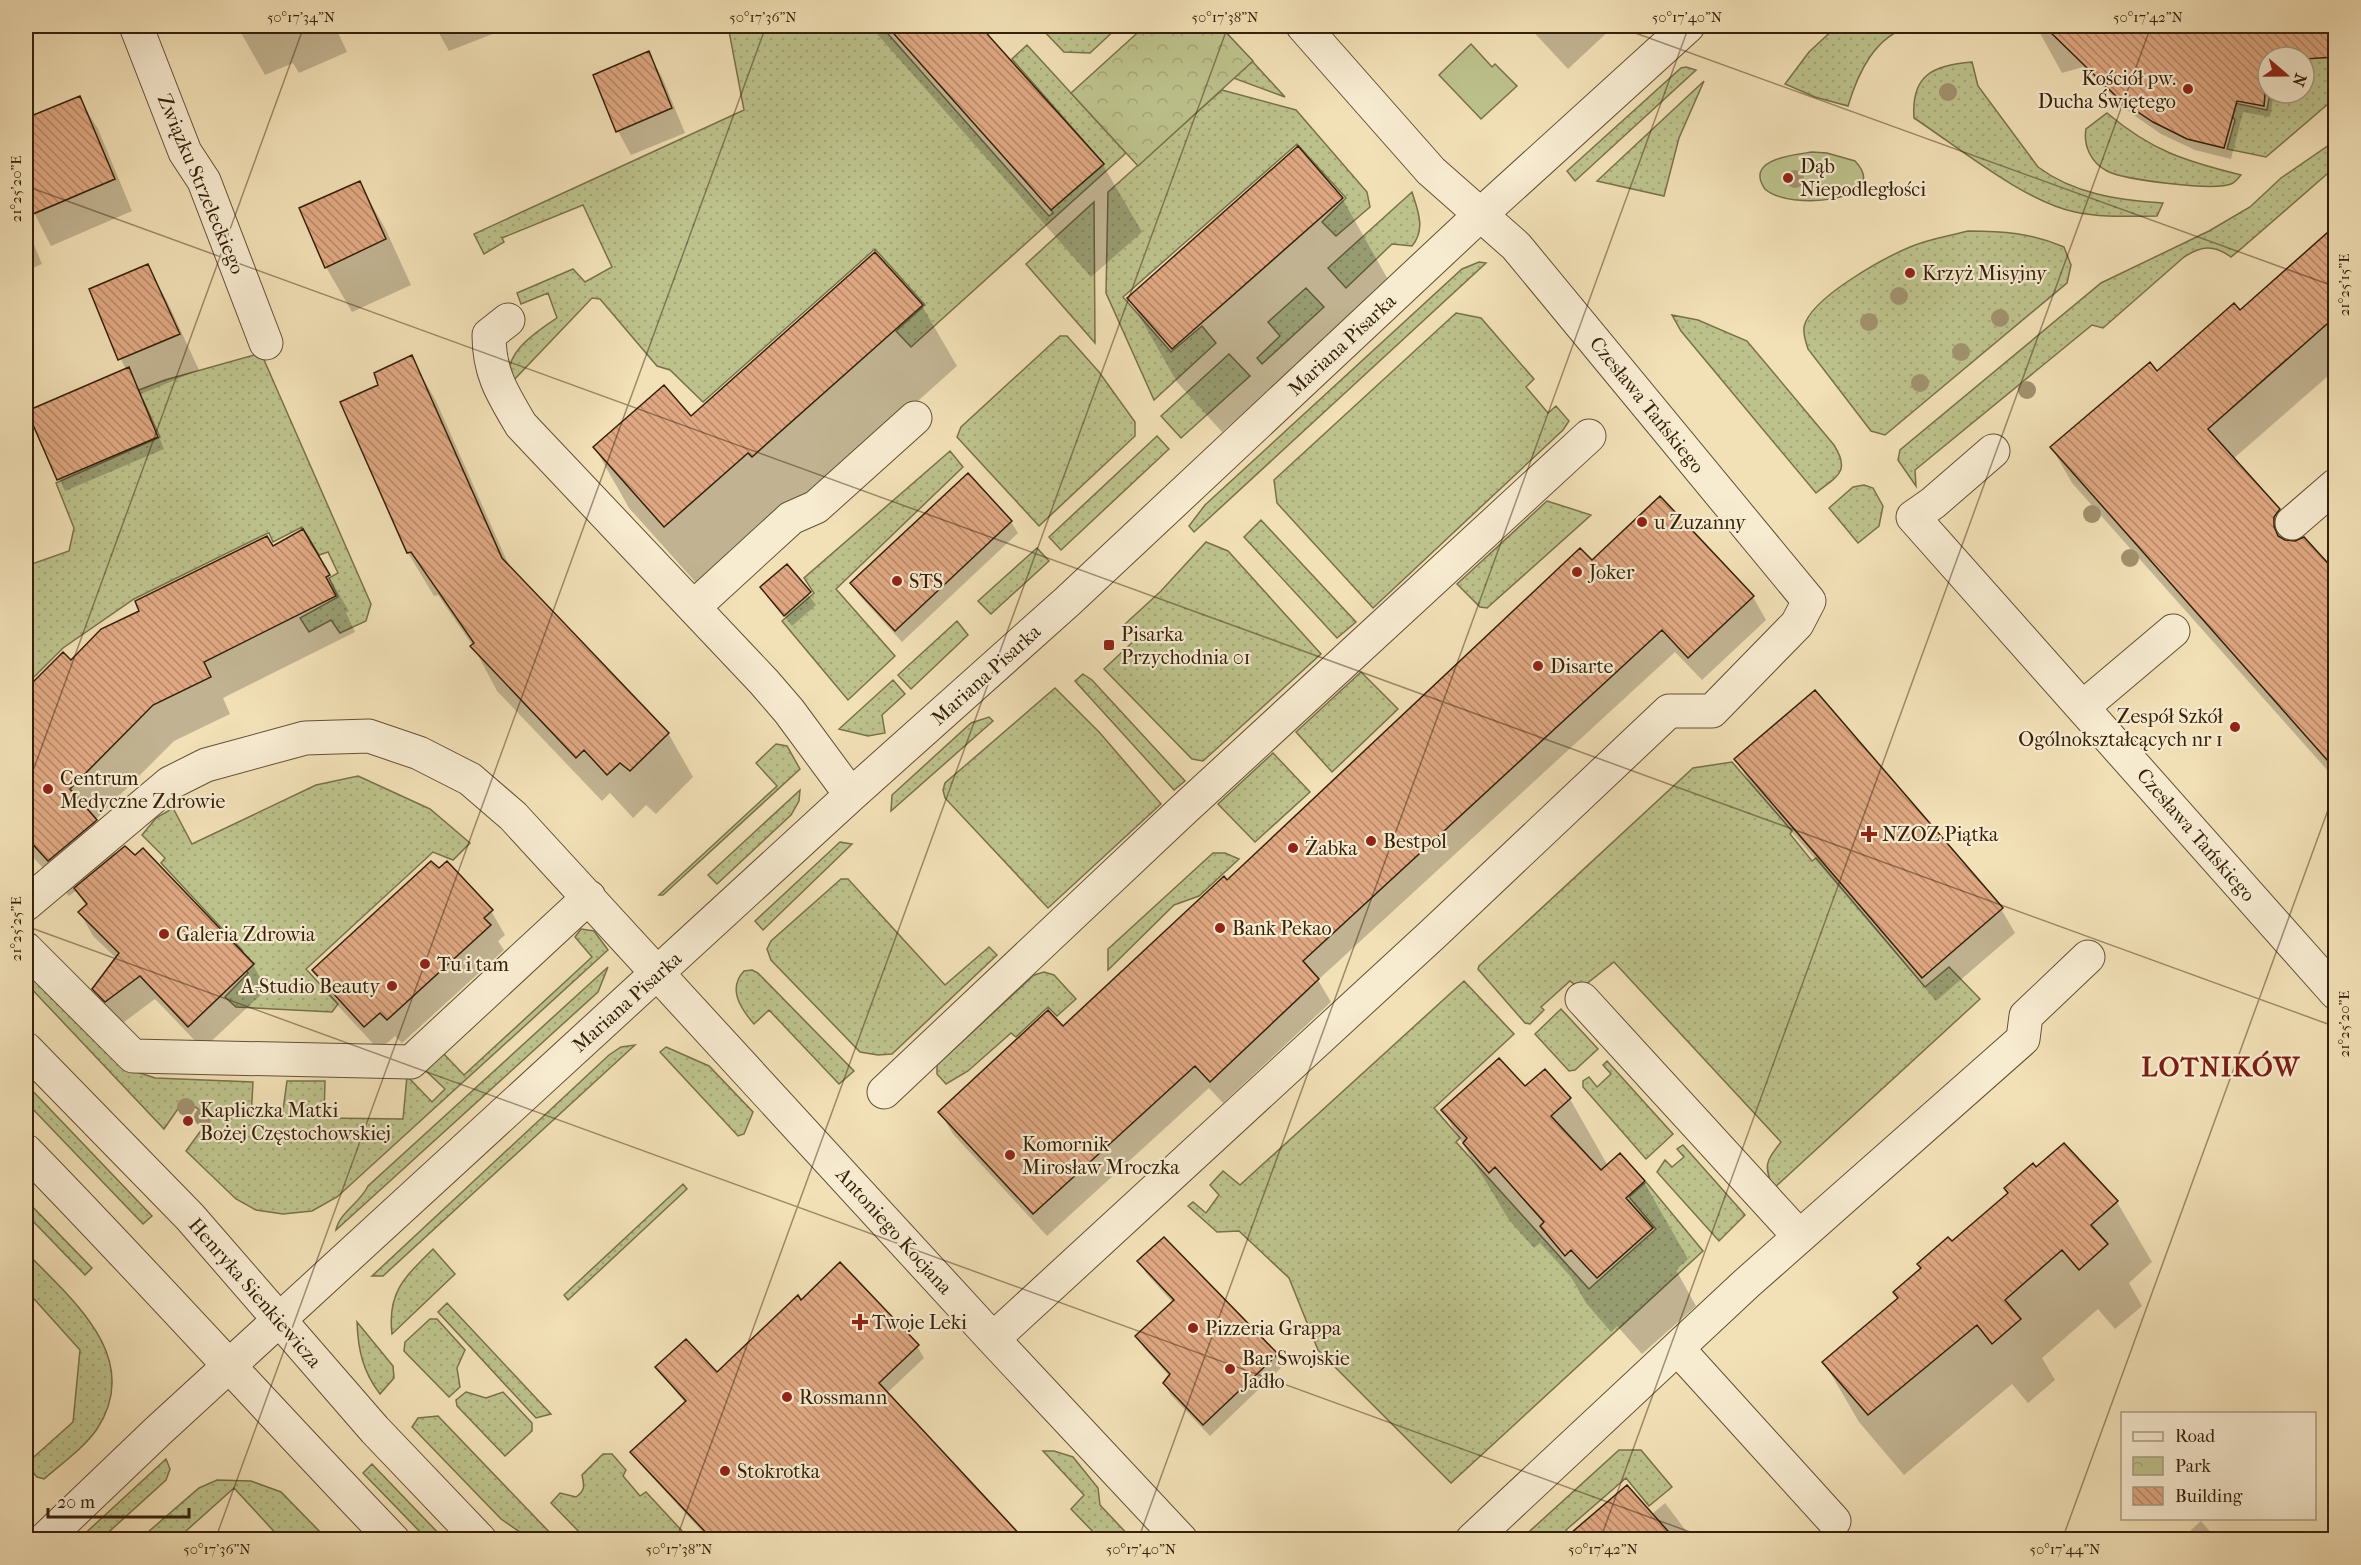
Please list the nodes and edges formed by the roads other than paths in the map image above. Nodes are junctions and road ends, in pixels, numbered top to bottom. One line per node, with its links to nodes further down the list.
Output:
1 (136, 26): 6 (street, Związku Strzeleckiego)
2 (1303, 26): 4 (street, Czesława Tańskiego)
3 (1688, 26): 4 (street, Mariana Pisarka)
4 (1480, 215): 15 (street, Mariana Pisarka); 28 (street, Czesława Tańskiego)
5 (508, 320): 12 (street)
6 (266, 343)
7 (915, 418): 12 (street)
8 (1590, 436): 24 (street)
9 (1993, 451): 14 (street, Czesława Tańskiego)
10 (2336, 485): 11 (street)
11 (2292, 524)
12 (695, 606): 15 (street)
13 (2173, 631): 14 (street)
14 (2083, 707): 21 (street, Czesława Tańskiego)
15 (851, 795): 20 (street, Mariana Pisarka)
16 (589, 897): 17 (street, Antoniego Kocjana); 18 (street); 20 (street, Antoniego Kocjana)
17 (26, 904)
18 (26, 949)
19 (2088, 957): 26 (street)
20 (657, 974): 27 (street, Mariana Pisarka); 28 (street, Antoniego Kocjana)
21 (2336, 993)
22 (1582, 999): 26 (street)
23 (26, 1049): 27 (street, Henryka Sienkiewicza)
24 (884, 1092)
25 (26, 1151): 30 (street)
26 (1799, 1236): 29 (street)
27 (280, 1320): 30 (street, Mariana Pisarka); 34 (street, Henryka Sienkiewicza)
28 (993, 1339): 35 (street, Antoniego Kocjana)
29 (1678, 1349): 31 (street); 36 (street)
30 (230, 1366): 32 (street, Mariana Pisarka); 33 (street)
31 (1834, 1521)
32 (44, 1539)
33 (393, 1539)
34 (480, 1539)
35 (1181, 1539)
36 (1472, 1539)

